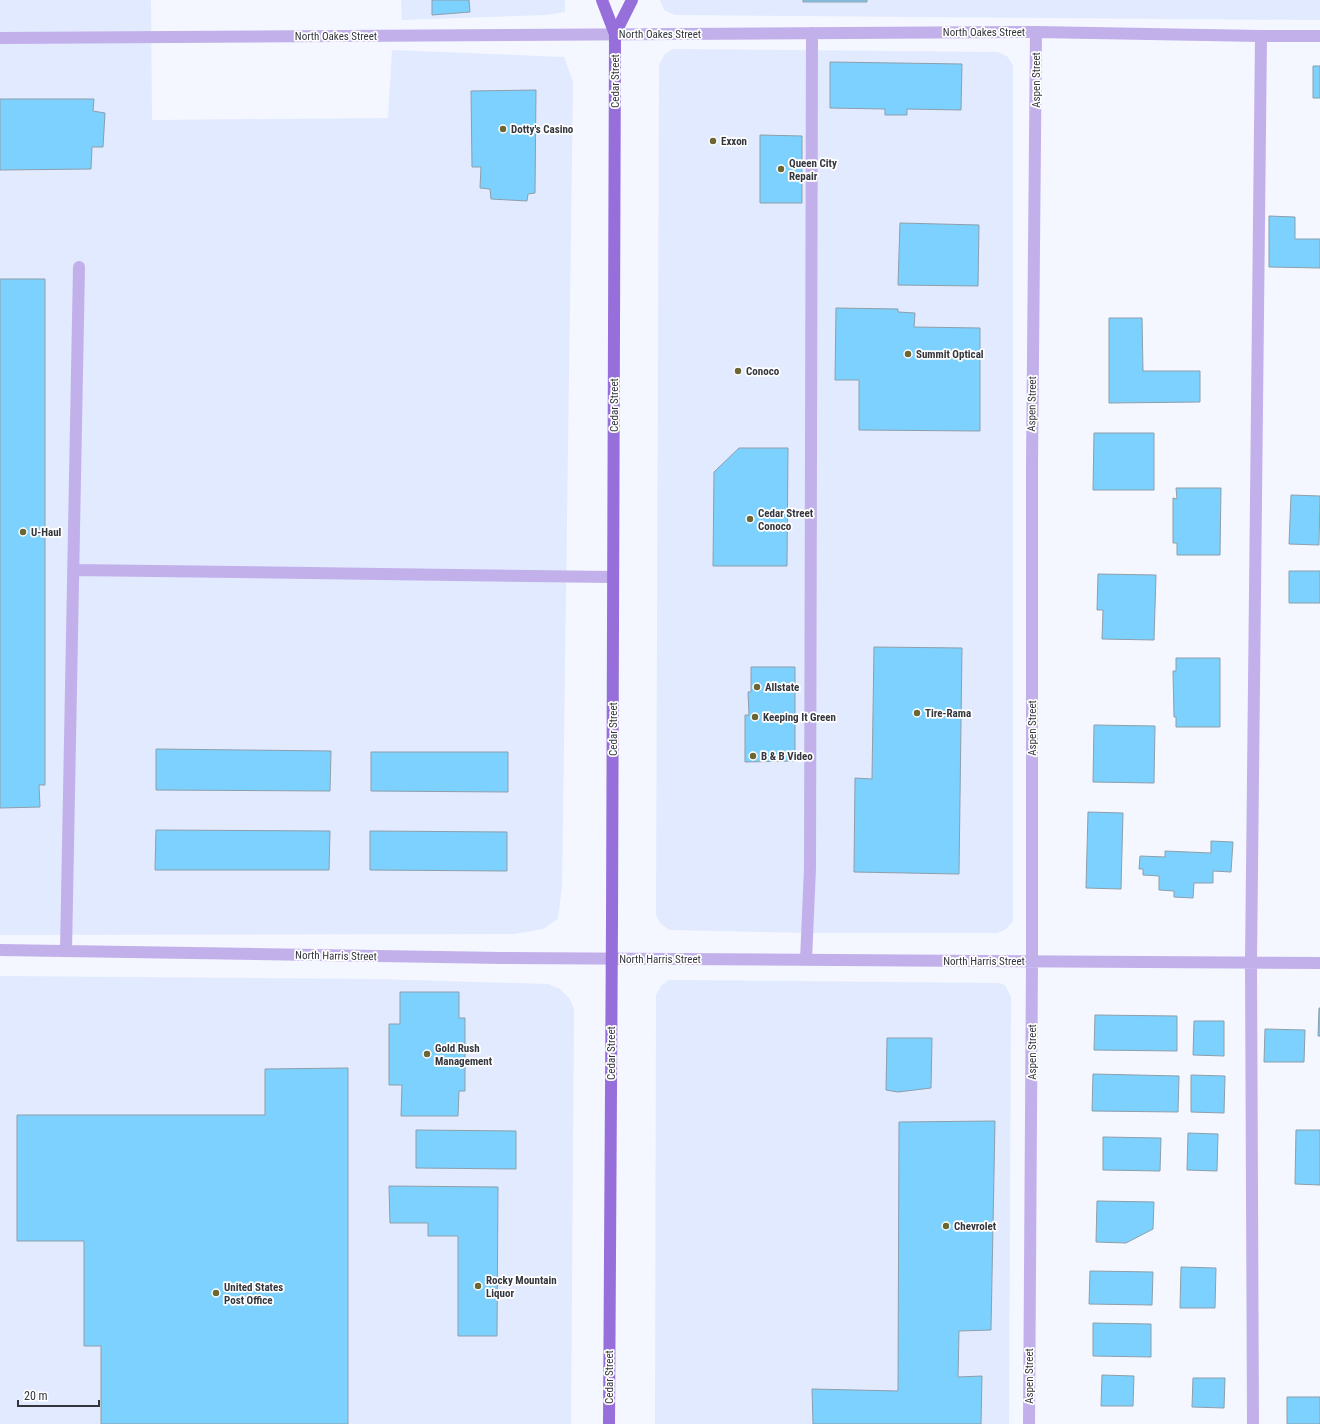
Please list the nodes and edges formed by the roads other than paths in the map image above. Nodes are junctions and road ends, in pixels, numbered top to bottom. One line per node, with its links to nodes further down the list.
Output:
1 (602, 0): 5 (main road, Cedar Street)
2 (632, 0): 5 (main road, Cedar Street)
3 (1036, 32): 4 (street, North Oakes Street); 6 (street, North Oakes Street); 16 (street, Aspen Street)
4 (812, 33): 5 (street, North Oakes Street); 15 (street)
5 (615, 34): 8 (street, North Oakes Street); 11 (main road, Cedar Street)
6 (1261, 36): 7 (street, North Oakes Street); 17 (street)
7 (1320, 36)
8 (0, 38)
9 (79, 267): 10 (street)
10 (74, 570): 11 (street); 13 (street)
11 (613, 577): 14 (main road, Cedar Street)
12 (0, 950): 13 (street, North Harris Street)
13 (66, 951): 14 (street, North Harris Street)
14 (612, 958): 15 (street, North Harris Street); 19 (main road, Cedar Street)
15 (806, 960): 16 (street, North Harris Street)
16 (1032, 961): 17 (street, North Harris Street); 20 (street, Aspen Street)
17 (1251, 962): 18 (street, North Harris Street); 21 (street)
18 (1320, 963)
19 (609, 1424)
20 (1028, 1424)
21 (1253, 1424)

